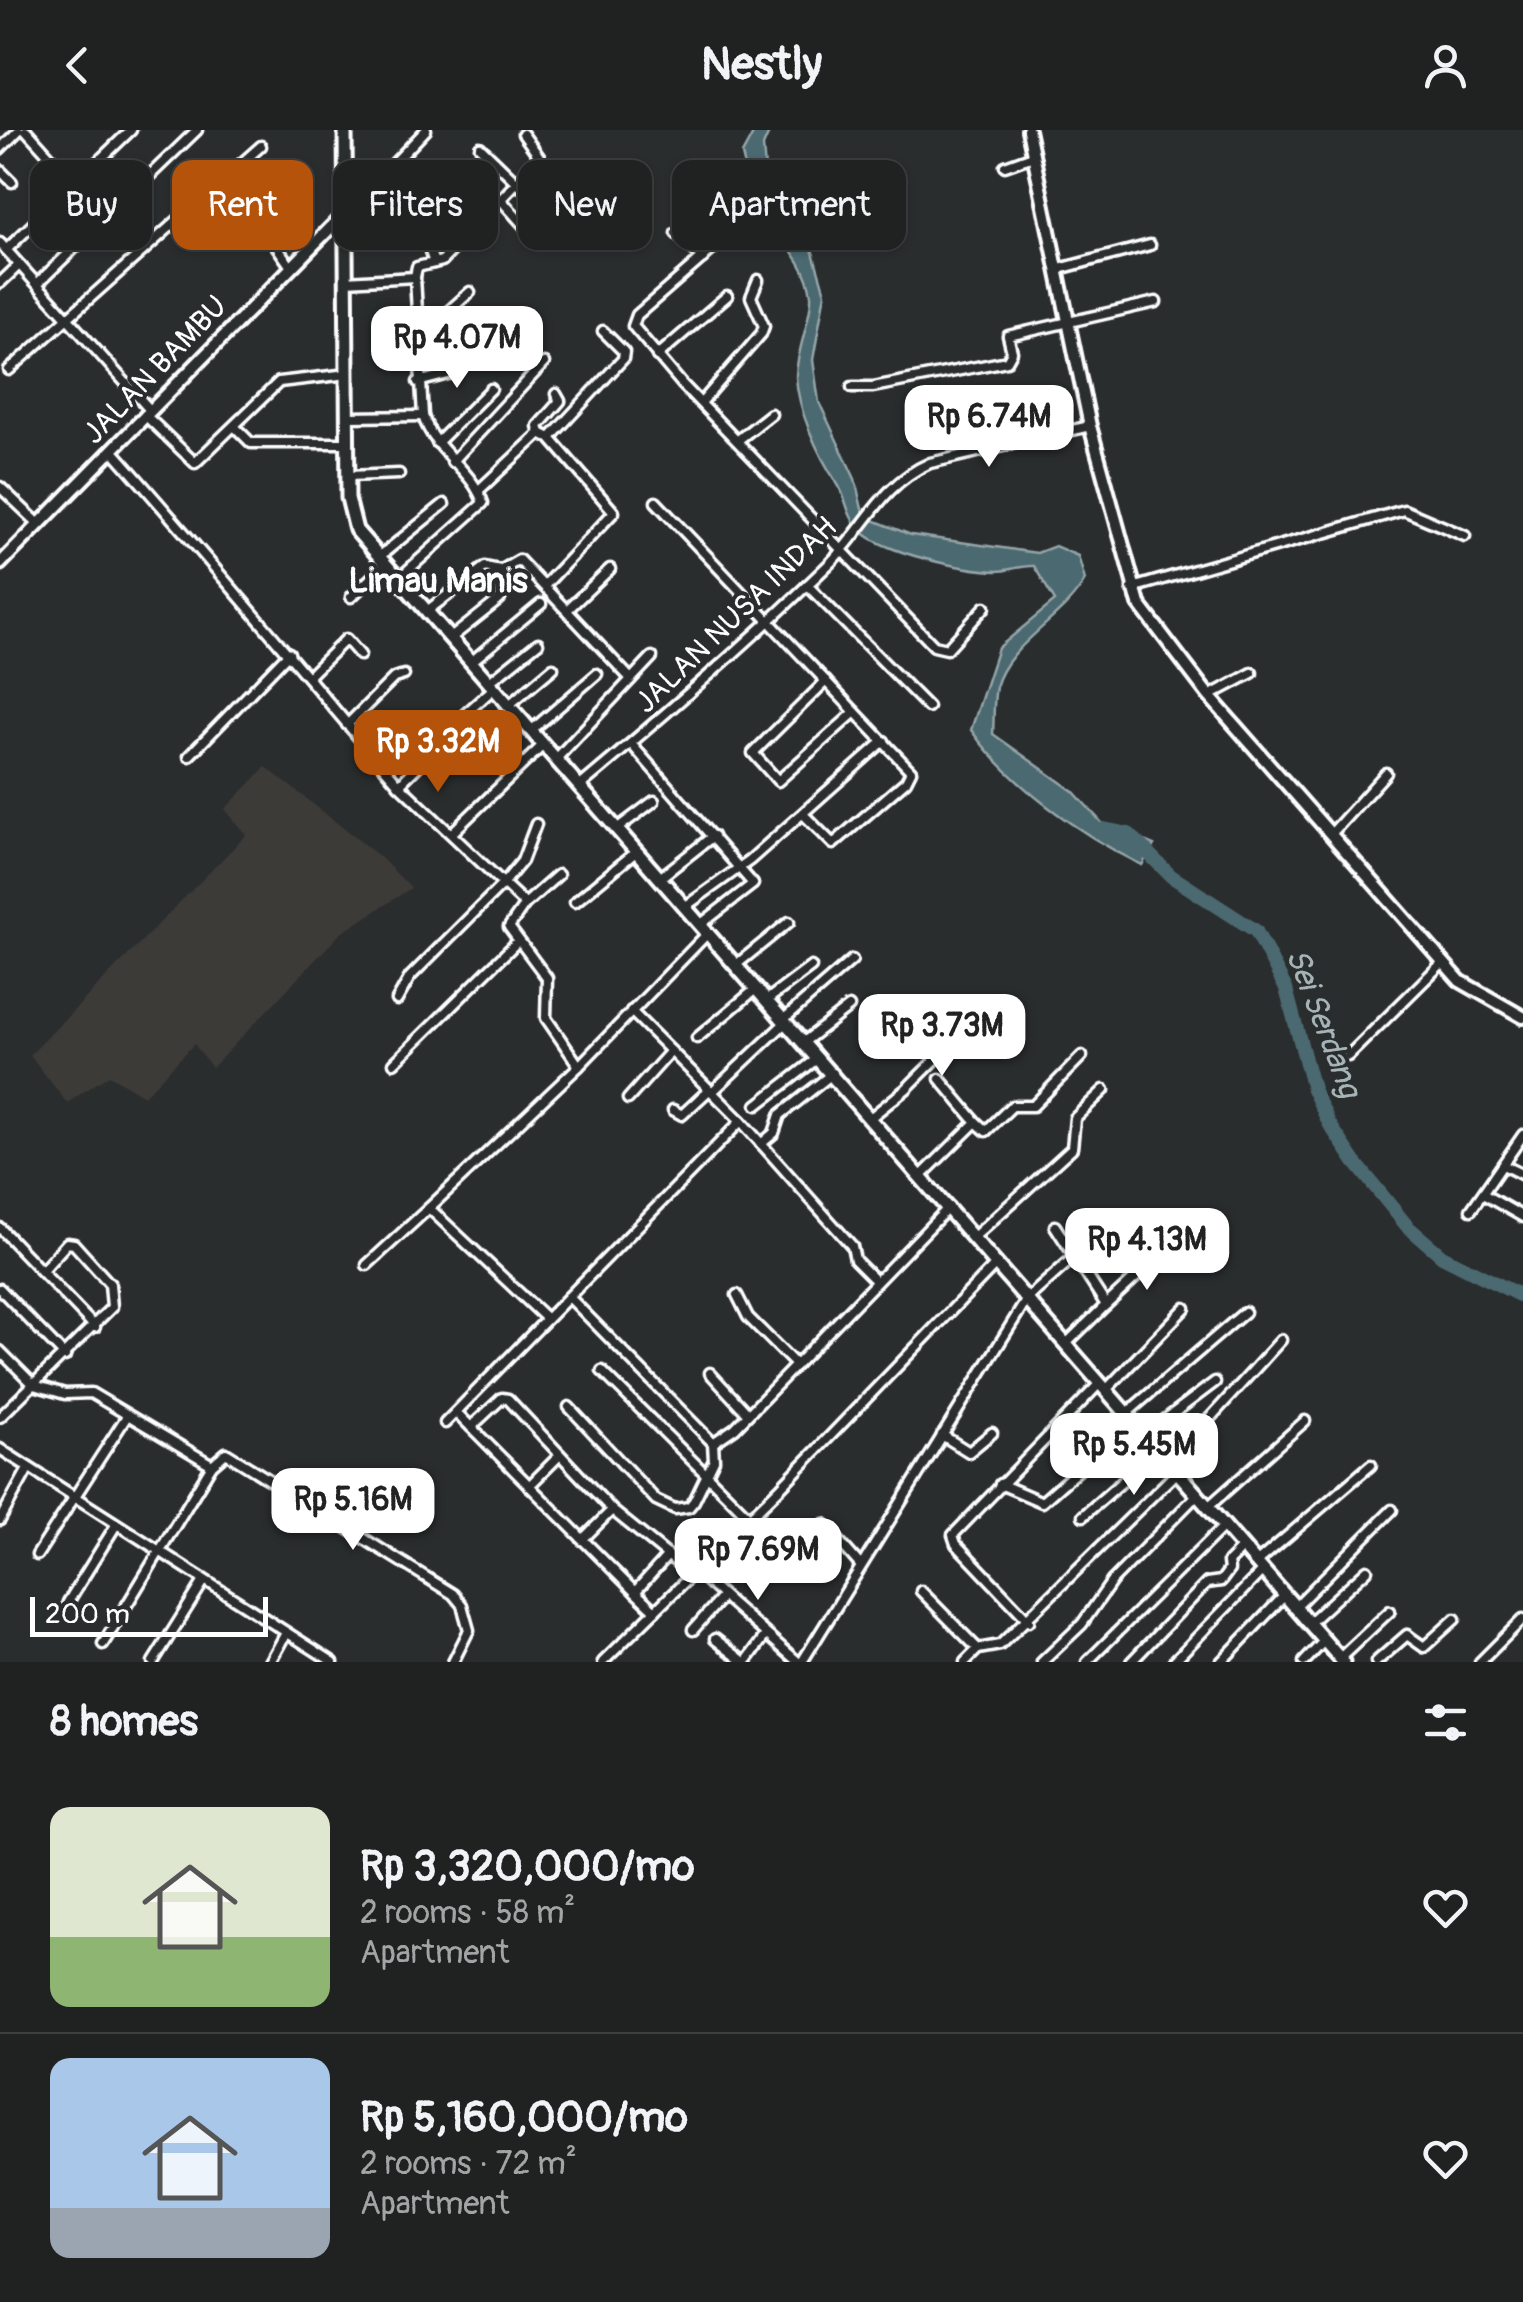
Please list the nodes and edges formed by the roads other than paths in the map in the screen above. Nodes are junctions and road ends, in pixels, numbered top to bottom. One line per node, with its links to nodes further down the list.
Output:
1 (22, 130): 10 (street); 12 (street)
2 (131, 130): 23 (street)
3 (197, 130): 38 (street)
4 (345, 130): 13 (main road)
5 (426, 130): 14 (street)
6 (1028, 130): 11 (street)
7 (523, 134): 17 (street)
8 (261, 146): 42 (street)
9 (480, 146): 17 (street)
10 (0, 148)
11 (1032, 156): 15 (street); 33 (street)
12 (52, 160)
13 (345, 160)
14 (401, 160)
15 (1005, 166)
16 (0, 170): 18 (street)
17 (516, 181): 19 (street)
18 (12, 182)
19 (503, 202): 20 (street); 30 (street)
20 (518, 219)
21 (333, 225): 32 (street, JALAN BAMBU)
22 (1150, 245): 33 (street)
23 (3, 246): 31 (street)
24 (279, 250): 32 (street)
25 (346, 250): 36 (main road)
26 (429, 250): 30 (street)
27 (696, 250): 29 (street)
28 (712, 250): 29 (street)
29 (703, 258): 46 (street)
30 (434, 263): 34 (street)
31 (19, 265): 37 (street); 38 (street)
32 (291, 267): 56 (street, JALAN BAMBU)
33 (1058, 270): 43 (street)
34 (415, 277): 36 (street); 44 (street)
35 (758, 280): 55 (street)
36 (346, 281): 50 (main road)
37 (0, 283)
38 (38, 283): 42 (street)
39 (470, 292): 44 (street)
40 (727, 296): 46 (street)
41 (1156, 302): 43 (street)
42 (68, 318): 49 (street); 56 (street)
43 (1070, 321): 52 (street); 60 (street)
44 (418, 322): 51 (street)
45 (603, 331): 63 (street)
46 (658, 356): 55 (street)
47 (544, 364): 68 (street)
48 (454, 366): 51 (street)
49 (9, 370)
50 (348, 374): 59 (main road); 61 (street)
51 (418, 382): 58 (street)
52 (852, 387)
53 (491, 389): 66 (street)
54 (556, 394): 62 (street)
55 (701, 404): 64 (street)
56 (148, 413): 61 (street); 67 (street, JALAN BAMBU)
57 (770, 414): 64 (street)
58 (423, 416): 59 (street); 66 (street)
59 (349, 417): 65 (main road)
60 (1090, 426): 77 (street, JALAN NUSA INDAH); 85 (street)
61 (235, 427): 65 (street)
62 (540, 433): 63 (street); 72 (street)
63 (550, 438): 84 (street)
64 (738, 440): 77 (street)
65 (347, 444): 70 (main road)
66 (437, 444): 68 (street)
67 (112, 450): 75 (street, JALAN BAMBU); 94 (street)
68 (452, 462): 72 (street)
69 (399, 474): 70 (street)
70 (348, 476): 78 (main road)
71 (0, 488): 75 (street)
72 (478, 491): 82 (street)
73 (656, 502): 91 (street)
74 (444, 504): 78 (street)
75 (40, 524): 79 (street, JALAN BAMBU)
76 (1465, 536): 85 (street)
77 (845, 547): 83 (street, JALAN NUSA INDAH); 88 (street)
78 (382, 561): 82 (main road); 86 (street)
79 (0, 564)
80 (610, 569): 89 (street)
81 (500, 570): 84 (street); 90 (street); 92 (street)
82 (398, 579): 90 (main road)
83 (807, 585): 91 (street, JALAN NUSA INDAH); 108 (street)
84 (545, 586): 89 (street)
85 (1132, 588): 106 (street)
86 (351, 597)
87 (541, 604): 97 (street)
88 (985, 607)
89 (566, 610): 103 (street)
90 (427, 611): 92 (main road)
91 (770, 620): 104 (street); 114 (street, JALAN NUSA INDAH)
92 (450, 638): 97 (main road)
93 (538, 642): 105 (street)
94 (289, 654): 102 (street); 115 (street)
95 (360, 654): 102 (street)
96 (652, 657): 103 (street)
97 (471, 662): 105 (main road)
98 (553, 668): 107 (street)
99 (1252, 673): 106 (street)
100 (597, 674): 111 (street)
101 (404, 675): 110 (street)
102 (308, 677): 110 (street)
103 (631, 680): 116 (street)
104 (826, 682): 109 (street); 109 (street)
105 (491, 686): 107 (main road); 118 (street)
106 (1209, 696): 125 (street)
107 (509, 705): 111 (main road)
108 (928, 707)
109 (855, 712): 112 (street)
110 (347, 725): 118 (street)
111 (532, 730): 113 (main road)
112 (884, 742): 121 (street); 121 (street)
113 (543, 744): 116 (main road); 124 (street)
114 (633, 746): 119 (street, JALAN NUSA INDAH); 126 (street)
115 (189, 756)
116 (556, 759): 119 (main road)
117 (1386, 772): 125 (street)
118 (399, 786): 124 (street)
119 (580, 786): 123 (main road)
120 (654, 801): 123 (street)
121 (804, 815): 128 (street)
122 (536, 824): 131 (street)
123 (618, 828): 127 (main road)
124 (453, 832): 131 (street)
125 (1332, 833): 139 (street)
126 (713, 836): 128 (street); 130 (street)
127 (637, 851): 130 (main road); 132 (street)
128 (740, 867): 134 (street); 136 (street)
129 (558, 876): 133 (street)
130 (661, 877): 134 (main road)
131 (504, 884): 133 (street); 143 (street)
132 (575, 902)
133 (525, 904): 137 (street)
134 (686, 906): 136 (main road)
135 (789, 922): 140 (street)
136 (704, 929): 140 (main road); 147 (street)
137 (518, 941): 156 (street); 157 (street)
138 (852, 960): 149 (street)
139 (1443, 962): 148 (street); 154 (street)
140 (736, 965): 142 (main road)
141 (811, 967): 144 (street)
142 (757, 988): 144 (main road); 150 (street)
143 (397, 1000)
144 (767, 1000): 149 (main road)
145 (848, 1007): 151 (street)
146 (986, 1009): 165 (street)
147 (631, 1011): 152 (street); 157 (street)
148 (1523, 1017)
149 (785, 1020): 151 (main road); 161 (street)
150 (697, 1038)
151 (804, 1042): 155 (main road)
152 (671, 1052): 161 (street); 162 (street)
153 (1082, 1056): 167 (street)
154 (1348, 1056)
155 (818, 1058): 158 (main road); 163 (street)
156 (394, 1062)
157 (579, 1066): 175 (street)
158 (834, 1073): 165 (main road); 169 (street)
159 (940, 1079): 167 (street)
160 (1104, 1090): 180 (street)
161 (710, 1091): 164 (street); 166 (street)
162 (628, 1100)
163 (757, 1106)
164 (673, 1110)
165 (870, 1118): 171 (main road)
166 (741, 1120): 169 (street); 189 (street)
167 (976, 1122): 171 (street)
168 (1523, 1135): 170 (street)
169 (761, 1144): 186 (street)
170 (1503, 1165): 172 (street); 173 (street)
171 (922, 1175): 174 (main road)
172 (1523, 1175)
173 (1483, 1194): 176 (street); 177 (street)
174 (949, 1207): 180 (main road); 186 (street)
175 (429, 1208): 184 (street); 194 (street)
176 (1471, 1210)
177 (1523, 1217)
178 (1055, 1226): 182 (street)
179 (1, 1231): 185 (street)
180 (975, 1236): 183 (main road)
181 (1161, 1254): 191 (street)
182 (1074, 1257): 190 (street); 191 (street)
183 (997, 1263): 190 (main road); 235 (street)
184 (366, 1265)
185 (42, 1270): 195 (street); 195 (street)
186 (876, 1281): 200 (street)
187 (0, 1289): 199 (street)
188 (737, 1295): 200 (street)
189 (569, 1297): 194 (street); 218 (street)
190 (1027, 1299): 197 (main road); 217 (street)
191 (1106, 1306): 197 (street)
192 (1185, 1308): 205 (street)
193 (1245, 1312): 211 (street)
194 (546, 1318): 213 (street)
195 (96, 1326): 199 (street)
196 (1281, 1340): 220 (street)
197 (1066, 1344): 205 (main road)
198 (0, 1351): 204 (street)
199 (64, 1356): 204 (street)
200 (796, 1365): 207 (street)
201 (602, 1370): 226 (street)
202 (710, 1373): 207 (street)
203 (1215, 1382): 216 (street)
204 (34, 1385): 208 (street); 210 (street)
205 (1103, 1387): 211 (main road); 227 (street)
206 (569, 1407): 226 (street)
207 (748, 1413): 218 (street)
208 (128, 1416): 222 (street); 230 (street)
209 (460, 1416): 214 (street)
210 (0, 1417)
211 (1130, 1417): 216 (main road); 227 (street)
212 (1305, 1421): 231 (street)
213 (445, 1423)
214 (471, 1426): 221 (street); 228 (street)
215 (992, 1433): 217 (street)
216 (1146, 1434): 220 (main road)
217 (942, 1436): 245 (street)
218 (713, 1443): 226 (street)
219 (0, 1450): 224 (street)
220 (1162, 1453): 225 (main road); 234 (street)
221 (560, 1455): 228 (street); 232 (street)
222 (212, 1465): 242 (street); 273 (street)
223 (1372, 1465): 246 (street)
224 (28, 1469): 230 (street); 236 (street)
225 (1178, 1471): 229 (main road); 260 (street)
226 (704, 1476): 235 (street)
227 (1000, 1484): 260 (street)
228 (529, 1486): 240 (street)
229 (1198, 1495): 231 (main road); 278 (street)
230 (71, 1498): 238 (street); 243 (street)
231 (1208, 1507): 239 (main road)
232 (612, 1510): 240 (street); 244 (street)
233 (1392, 1510): 255 (street)
234 (1082, 1516)
235 (750, 1518): 248 (street)
236 (0, 1520)
237 (824, 1524): 245 (street)
238 (116, 1525): 242 (street); 254 (street)
239 (1224, 1526): 241 (main road); 279 (street)
240 (582, 1540): 250 (street)
241 (1243, 1547): 246 (main road); 280 (street)
242 (161, 1554): 249 (street); 267 (street)
243 (37, 1555)
244 (668, 1555): 248 (street); 250 (street)
245 (860, 1565): 276 (street)
246 (1259, 1567): 253 (main road); 281 (street)
247 (1368, 1570): 261 (street)
248 (694, 1573): 252 (street); 256 (street)
249 (204, 1581): 263 (street); 271 (street)
250 (635, 1592): 256 (street)
251 (921, 1592): 268 (street)
252 (723, 1596): 262 (street); 264 (street)
253 (1284, 1596): 255 (main road); 282 (street)
254 (68, 1602)
255 (1295, 1607): 261 (main road)
256 (655, 1611): 274 (street)
257 (1390, 1611): 269 (street)
258 (1455, 1619): 284 (street)
259 (1523, 1619): 285 (street)
260 (1028, 1620): 268 (street)
261 (1310, 1624): 266 (main road)
262 (693, 1630)
263 (286, 1633): 270 (street); 272 (street)
264 (766, 1636): 275 (street); 276 (street)
265 (715, 1639): 275 (street)
266 (1324, 1641): 269 (main road); 283 (street)
267 (103, 1644)
268 (978, 1650): 277 (street)
269 (1342, 1660)
270 (330, 1661)
271 (153, 1662)
272 (270, 1662)
273 (453, 1662)
274 (603, 1662)
275 (745, 1662)
276 (802, 1662)
277 (965, 1662)
278 (1042, 1662)
279 (1086, 1662)
280 (1131, 1662)
281 (1173, 1662)
282 (1221, 1662)
283 (1304, 1662)
284 (1376, 1662)
285 (1480, 1662)

